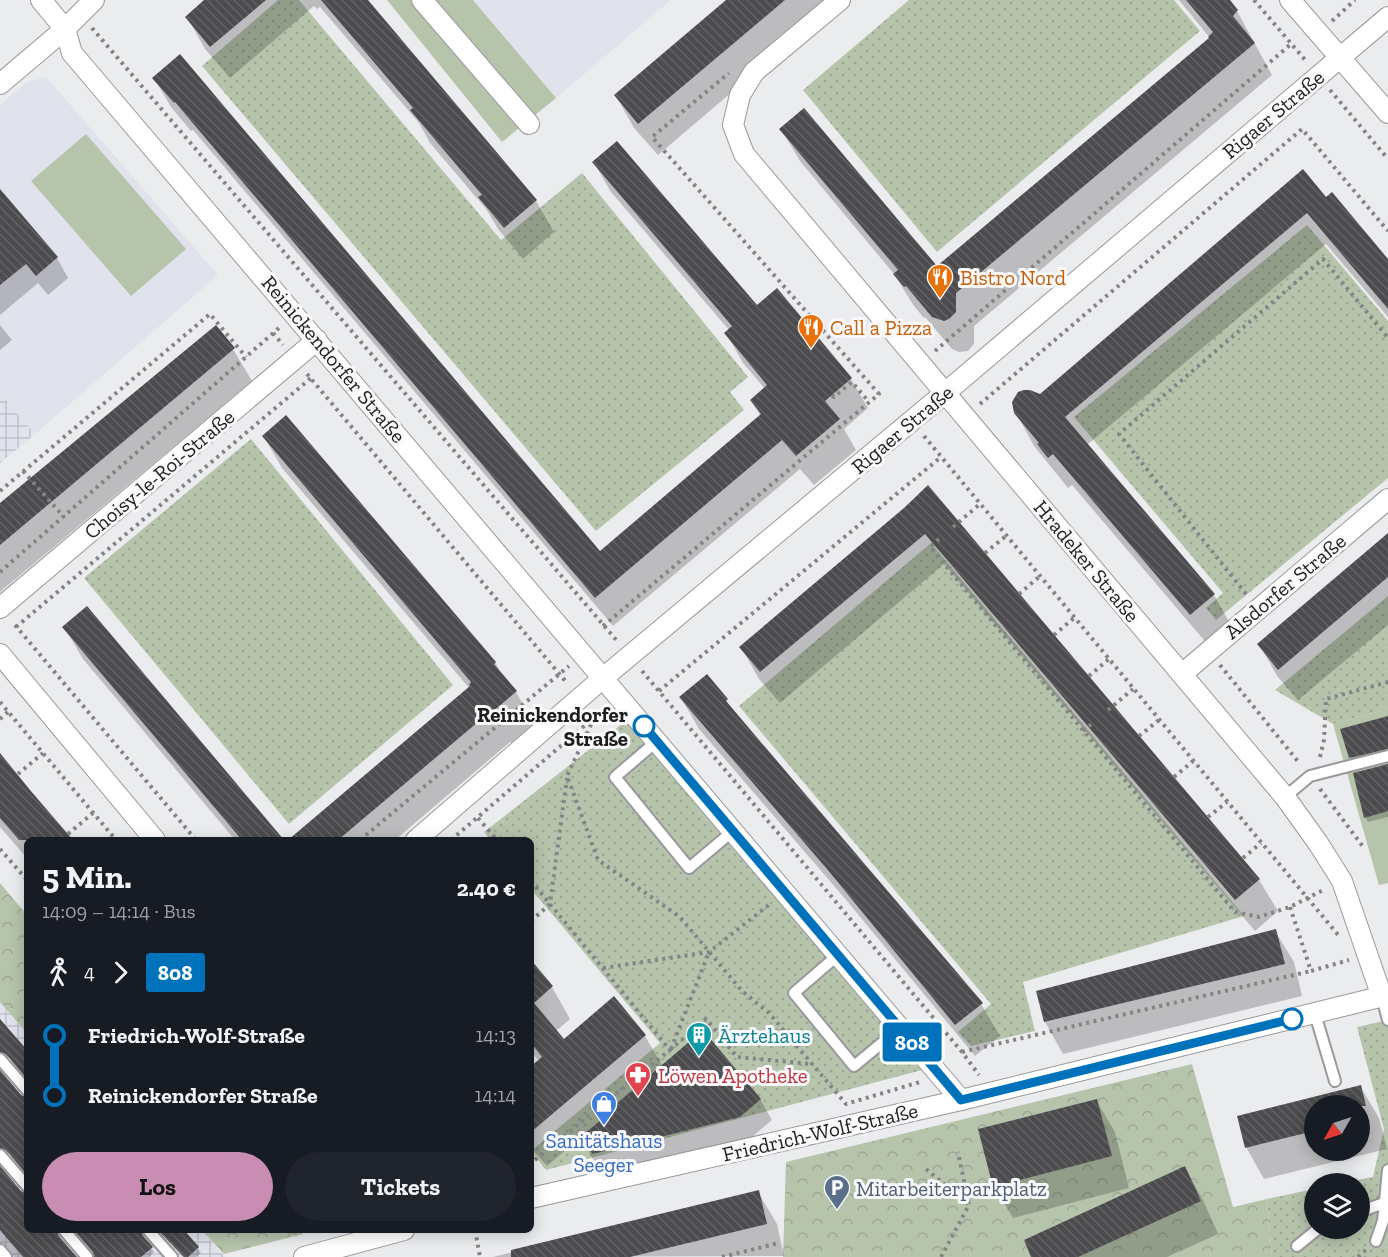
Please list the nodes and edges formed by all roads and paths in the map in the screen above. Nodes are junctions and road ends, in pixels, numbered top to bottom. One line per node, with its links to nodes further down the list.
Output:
1 (41, 0): 9 (street, Reinickendorfer Straße)
2 (94, 0): 7 (street)
3 (422, 0): 16 (street)
4 (840, 0): 13 (street)
5 (1290, 0): 10 (street)
6 (1356, 0): 10 (path)
7 (79, 13): 9 (street); 47 (path)
8 (1388, 17): 12 (street, Rigaer Straße)
9 (65, 29): 14 (street); 18 (street, Reinickendorfer Straße)
10 (1319, 34): 12 (street)
11 (1291, 44): 24 (path)
12 (1340, 57): 15 (street); 26 (street, Rigaer Straße)
13 (754, 72): 24 (street, Hradeker Straße); 28 (path)
14 (0, 84)
15 (1388, 113)
16 (529, 124)
17 (1388, 231): 29 (path)
18 (295, 314): 19 (path); 21 (street, Reinickendorfer Straße)
19 (273, 333): 22 (path); 23 (path)
20 (1388, 338): 45 (path)
21 (317, 340): 23 (street, Choisy-le-Roi-Straße); 52 (street, Reinickendorfer Straße)
22 (246, 357): 32 (path); 36 (path)
23 (294, 359): 25 (path); 44 (street, Choisy-le-Roi-Straße)
24 (921, 363): 26 (street, Hradeker Straße)
25 (311, 378): 48 (path); 55 (path)
26 (945, 393): 29 (street, Hradeker Straße); 30 (street, Rigaer Straße)
27 (832, 395): 28 (path)
28 (869, 402): 47 (path)
29 (965, 417): 56 (street, Hradeker Straße)
30 (911, 421): 31 (path); 53 (street, Rigaer Straße)
31 (941, 457): 35 (path); 61 (path)
32 (23, 471): 33 (path); 36 (path)
33 (0, 490)
34 (1388, 499): 45 (street, Alsdorfer Straße)
35 (980, 504): 37 (path); 38 (path)
36 (64, 517): 41 (path)
37 (953, 527)
38 (1006, 536): 40 (path); 42 (path)
39 (939, 538): 71 (path)
40 (985, 553)
41 (0, 572)
42 (1040, 576): 43 (path); 46 (path)
43 (1019, 594)
44 (0, 608): 48 (path)
45 (1258, 609): 50 (street, Alsdorfer Straße)
46 (1074, 617): 49 (path); 69 (path)
47 (603, 626): 53 (path)
48 (16, 627): 91 (path)
49 (1054, 634)
50 (1209, 651): 56 (street, Alsdorfer Straße); 79 (path)
51 (0, 654): 90 (street)
52 (583, 654): 55 (path); 58 (street, Reinickendorfer Straße)
53 (629, 656): 58 (street, Rigaer Straße); 61 (path)
54 (1109, 659): 57 (path)
55 (559, 674): 63 (path); 92 (path)
56 (1182, 674): 81 (street, Hradeker Straße)
57 (1089, 676)
58 (603, 678): 62 (street, Reinickendorfer Straße); 63 (street, Rigaer Straße)
59 (1388, 682): 79 (path)
60 (1133, 689): 65 (path)
61 (659, 691): 119 (path)
62 (619, 697): 67 (path); 73 (street, Reinickendorfer Straße)
63 (580, 698): 67 (path); 82 (street, Rigaer Straße)
64 (0, 702): 66 (path)
65 (1108, 710)
66 (8, 712): 68 (path); 74 (path)
67 (595, 716): 78 (path); 85 (path)
68 (0, 719)
69 (1159, 720): 72 (path); 76 (path)
70 (1094, 722): 71 (path)
71 (1083, 731): 106 (path)
72 (1139, 736)
73 (657, 741): 87 (street, Reinickendorfer Straße); 87 (lane)
74 (43, 753): 77 (path); 84 (path)
75 (1388, 756): 79 (lane)
76 (1193, 761): 80 (path); 83 (path)
77 (18, 774)
78 (567, 776): 105 (path); 109 (path)
79 (1310, 776): 81 (lane); 97 (path)
80 (1174, 777)
81 (1285, 797): 101 (street, Hradeker Straße)
82 (463, 799): 85 (path); 93 (street, Rigaer Straße)
83 (1227, 802): 86 (path); 96 (path)
84 (93, 813): 88 (path); 89 (path)
85 (478, 817): 94 (path); 95 (path)
86 (1208, 817)
87 (733, 831): 103 (street, Reinickendorfer Straße)
88 (68, 834)
89 (113, 837)
90 (152, 837)
91 (193, 837)
92 (364, 837)
93 (419, 837)
94 (455, 837)
95 (494, 837)
96 (1261, 843): 99 (path); 104 (path)
97 (1364, 848)
98 (0, 849): 100 (path)
99 (1243, 858)
100 (24, 877)
101 (1342, 881): 104 (path); 111 (street, Hradeker Straße)
102 (534, 885): 105 (path)
103 (785, 892): 109 (path); 110 (street, Reinickendorfer Straße)
104 (1306, 897): 106 (path); 108 (path)
105 (550, 904): 107 (path); 112 (path)
106 (1290, 907): 113 (path)
107 (534, 918)
108 (1342, 940)
109 (709, 952): 112 (path); 118 (path); 121 (path)
110 (838, 956): 117 (street, Reinickendorfer Straße); 117 (lane)
111 (1373, 966): 113 (path); 114 (street, Hradeker Straße)
112 (603, 968): 118 (path)
113 (1311, 971): 119 (path)
114 (1385, 996): 115 (street, Friedrich-Wolf-Straße); 116 (lane)
115 (1315, 1014): 123 (lane); 125 (street, Friedrich-Wolf-Straße)
116 (1388, 1020)
117 (900, 1028): 122 (street, Reinickendorfer Straße)
118 (670, 1050): 121 (path); 129 (path)
119 (962, 1052): 125 (path)
120 (0, 1059): 124 (lane)
121 (813, 1064): 122 (path)
122 (941, 1076): 126 (street, Reinickendorfer Straße)
123 (1335, 1081)
124 (24, 1087)
125 (991, 1092): 126 (street, Friedrich-Wolf-Straße)
126 (961, 1100): 133 (street, Friedrich-Wolf-Straße)
127 (958, 1152): 135 (path)
128 (0, 1155): 132 (lane)
129 (534, 1161)
130 (927, 1169): 135 (path)
131 (1388, 1170): 134 (lane)
132 (24, 1183)
133 (534, 1197)
134 (1384, 1203): 136 (lane); 142 (lane)
135 (969, 1204): 152 (path)
136 (1370, 1208)
137 (67, 1233): 147 (lane)
138 (151, 1233): 148 (lane)
139 (393, 1233): 149 (street)
140 (476, 1233): 150 (path)
141 (1306, 1239): 144 (lane)
142 (1376, 1241)
143 (778, 1244): 151 (path)
144 (1297, 1246)
145 (0, 1250): 146 (lane)
146 (6, 1257)
147 (87, 1257)
148 (172, 1257)
149 (304, 1257)
150 (480, 1257)
151 (722, 1257)
152 (941, 1257)

